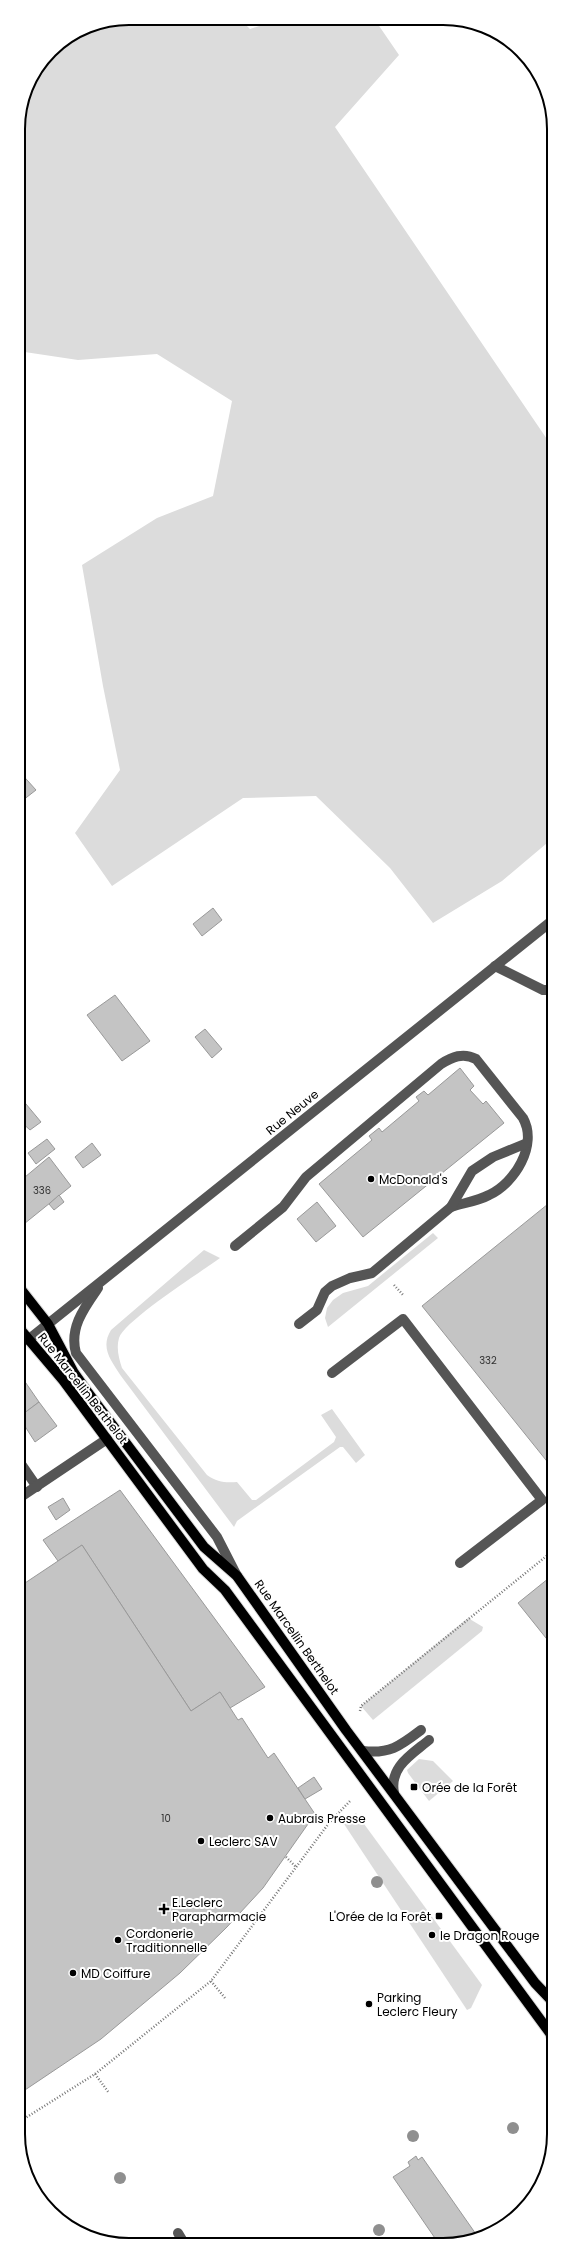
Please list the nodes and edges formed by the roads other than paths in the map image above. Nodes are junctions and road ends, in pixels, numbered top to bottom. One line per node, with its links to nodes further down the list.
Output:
1 (547, 925): 2 (lane, Rue Neuve)
2 (495, 966): 3 (lane); 7 (lane, Rue Neuve)
3 (547, 990)
4 (527, 1143): 5 (lane); 5 (lane); 6 (lane)
5 (451, 1207): 10 (lane)
6 (235, 1246)
7 (105, 1278): 9 (lane, Rue Neuve); 19 (lane)
8 (25, 1295): 9 (main road, Rue Marcellin Berthelot)
9 (48, 1324): 12 (lane, Rue Neuve); 19 (main road, Rue Marcellin Berthelot)
10 (299, 1324)
11 (25, 1336): 12 (main road, Rue Marcellin Berthelot)
12 (28, 1340): 14 (main road, Rue Marcellin Berthelot)
13 (332, 1373): 18 (lane)
14 (107, 1439): 16 (lane); 25 (main road, Rue Marcellin Berthelot)
15 (25, 1470): 16 (lane)
16 (36, 1487): 17 (lane)
17 (25, 1494)
18 (460, 1563)
19 (237, 1576): 22 (main road, Rue Marcellin Berthelot)
20 (421, 1730): 22 (lane)
21 (429, 1740): 23 (lane)
22 (363, 1751): 23 (main road, Rue Marcellin Berthelot)
23 (394, 1793): 24 (main road, Rue Marcellin Berthelot)
24 (547, 1996)
25 (547, 2029)
26 (178, 2233): 27 (lane)
27 (181, 2238)

